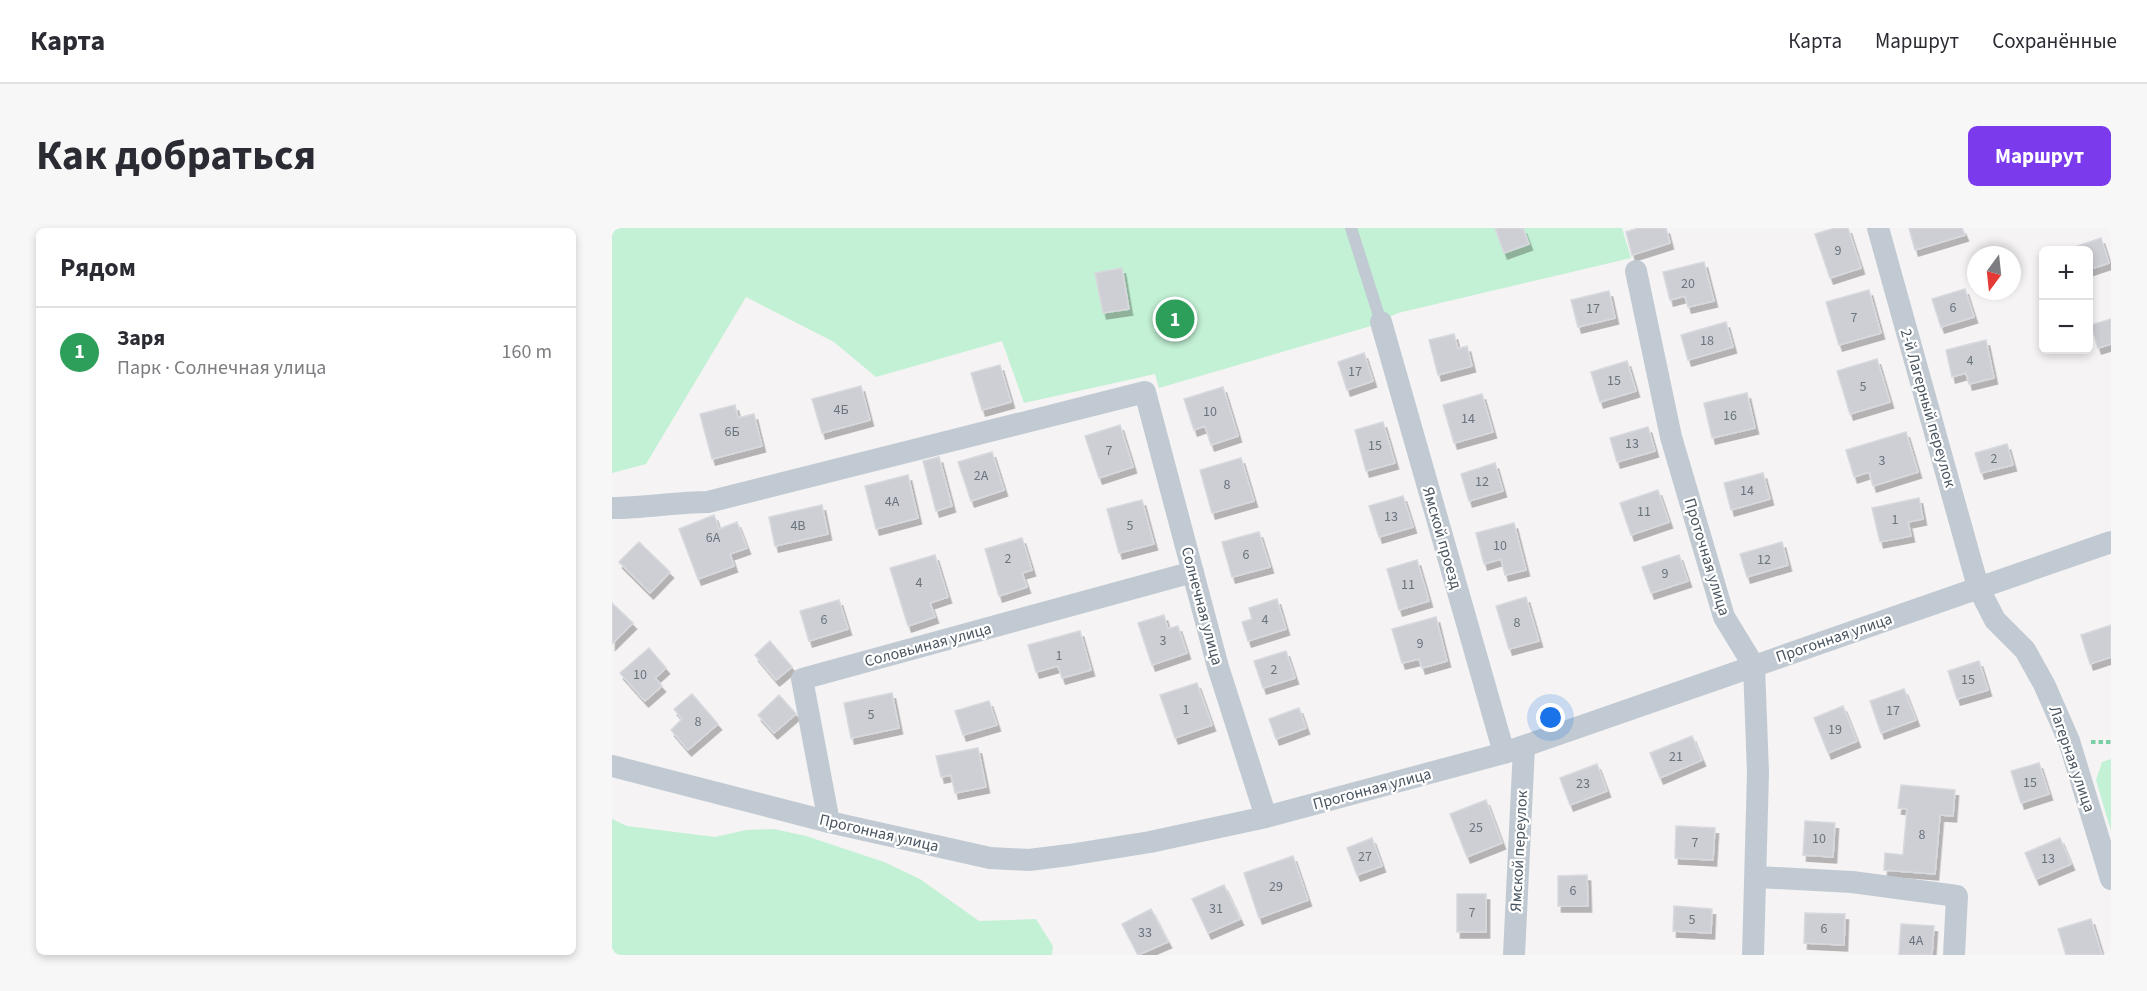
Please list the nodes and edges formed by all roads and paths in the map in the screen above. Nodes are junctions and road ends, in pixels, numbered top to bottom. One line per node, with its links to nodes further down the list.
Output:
1 (1351, 228): 4 (lane)
2 (1878, 228): 8 (street, 2-й Лагерный переулок)
3 (1636, 271): 9 (street, Проточная улица)
4 (1381, 322): 10 (street, Ямской проезд)
5 (612, 508): 7 (street, Солнечная улица)
6 (2111, 542): 8 (street, Прогонная улица)
7 (1193, 572): 12 (street, Солнечная улица); 13 (street, Соловьиная улица)
8 (1978, 587): 9 (street, Прогонная улица); 15 (street, Лагерная улица)
9 (1754, 666): 10 (street, Прогонная улица); 14 (street, Проточная улица)
10 (1514, 750): 12 (street, Прогонная улица); 16 (street, Ямской переулок)
11 (612, 766): 13 (street, Прогонная улица)
12 (1266, 817): 13 (street, Прогонная улица)
13 (829, 822)
14 (1757, 877): 17 (street, Проточная улица); 18 (street)
15 (2111, 879)
16 (1514, 955)
17 (1754, 955)
18 (1953, 955)

